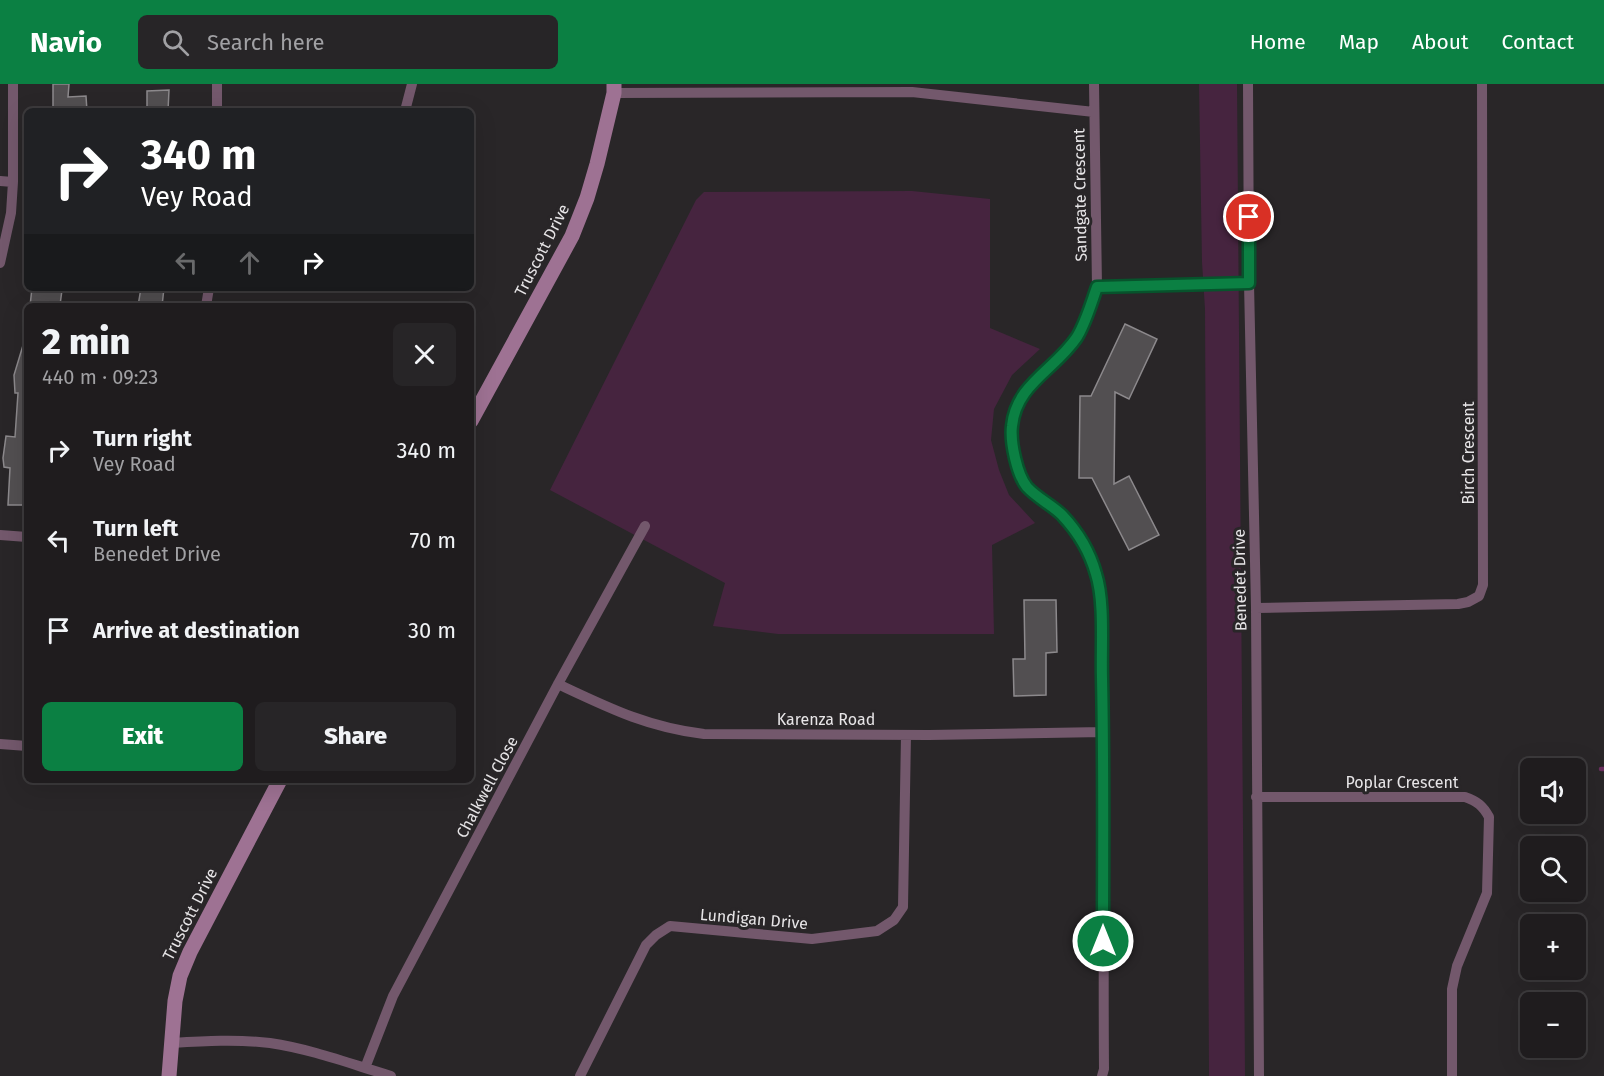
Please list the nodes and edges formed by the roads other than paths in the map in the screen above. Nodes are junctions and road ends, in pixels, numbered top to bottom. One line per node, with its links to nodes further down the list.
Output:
1 (13, 84): 13 (street)
2 (217, 84): 9 (street)
3 (412, 84): 10 (street)
4 (1094, 84): 11 (street, Sandgate Crescent)
5 (1248, 84): 15 (street, Benedet Drive)
6 (1482, 84): 21 (street, Birch Crescent)
7 (809, 87): 8 (street); 11 (street)
8 (614, 88): 17 (street, Truscott Drive)
9 (217, 108)
10 (406, 108)
11 (1094, 112): 16 (street, Sandgate Crescent)
12 (0, 181): 13 (street)
13 (13, 182): 14 (street)
14 (0, 263)
15 (1249, 283): 16 (street); 21 (street, Benedet Drive)
16 (1097, 287): 23 (street, Sandgate Crescent)
17 (474, 416)
18 (645, 526): 22 (street, Chalkwell Close)
19 (0, 535): 20 (street)
20 (24, 537)
21 (1256, 608): 28 (street, Benedet Drive)
22 (558, 684): 24 (street, Karenza Road); 30 (street, Chalkwell Close)
23 (1103, 732): 24 (street, Karenza Road); 34 (street, Sandgate Crescent)
24 (906, 735): 33 (street, Lundigan Drive)
25 (0, 744): 26 (street)
26 (24, 746)
27 (278, 783): 29 (street, Truscott Drive)
28 (1256, 797): 35 (street, Benedet Drive); 36 (street, Poplar Crescent)
29 (172, 1043): 30 (street); 31 (street, Truscott Drive)
30 (365, 1068): 32 (street)
31 (169, 1076)
32 (391, 1076)
33 (580, 1076)
34 (1102, 1076)
35 (1259, 1076)
36 (1452, 1076)

